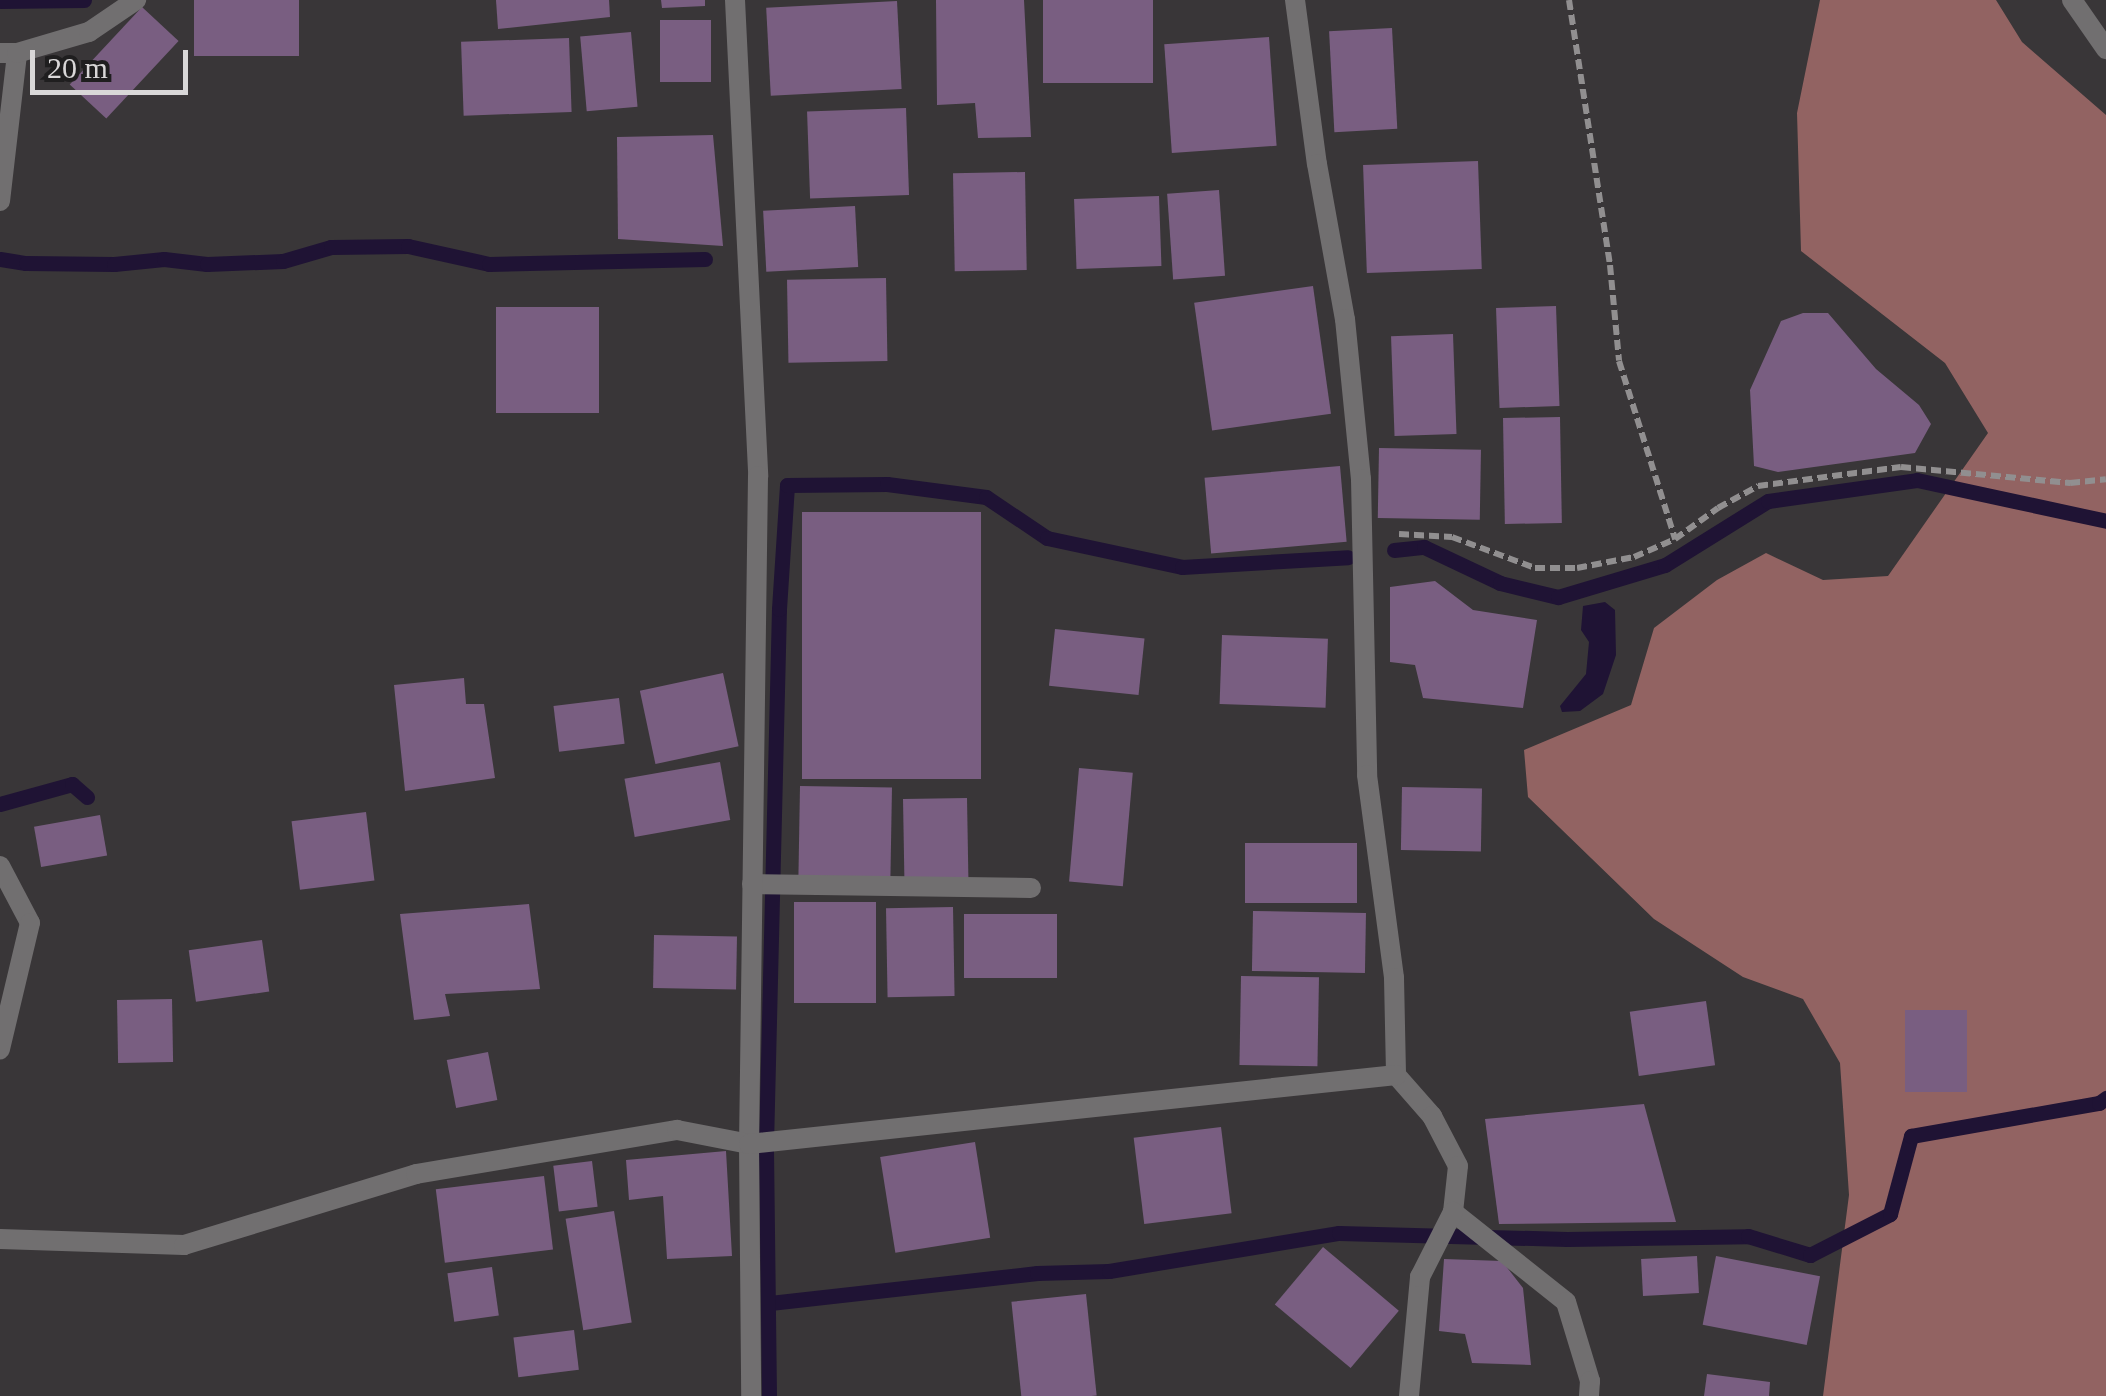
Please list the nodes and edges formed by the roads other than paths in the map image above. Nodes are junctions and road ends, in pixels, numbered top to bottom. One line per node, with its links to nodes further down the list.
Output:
1 (136, 0): 6 (street)
2 (735, 0): 9 (street)
3 (1296, 0): 12 (street)
4 (2072, 0): 5 (street)
5 (2106, 50)
6 (9, 53): 7 (street)
7 (0, 201)
8 (0, 866): 11 (street)
9 (752, 884): 10 (street); 13 (street)
10 (1030, 888)
11 (0, 1049)
12 (1396, 1074): 13 (street); 14 (street)
13 (748, 1144): 15 (street); 16 (street)
14 (1453, 1212): 17 (street); 18 (street)
15 (0, 1239)
16 (751, 1396)
17 (1409, 1396)
18 (1589, 1396)

